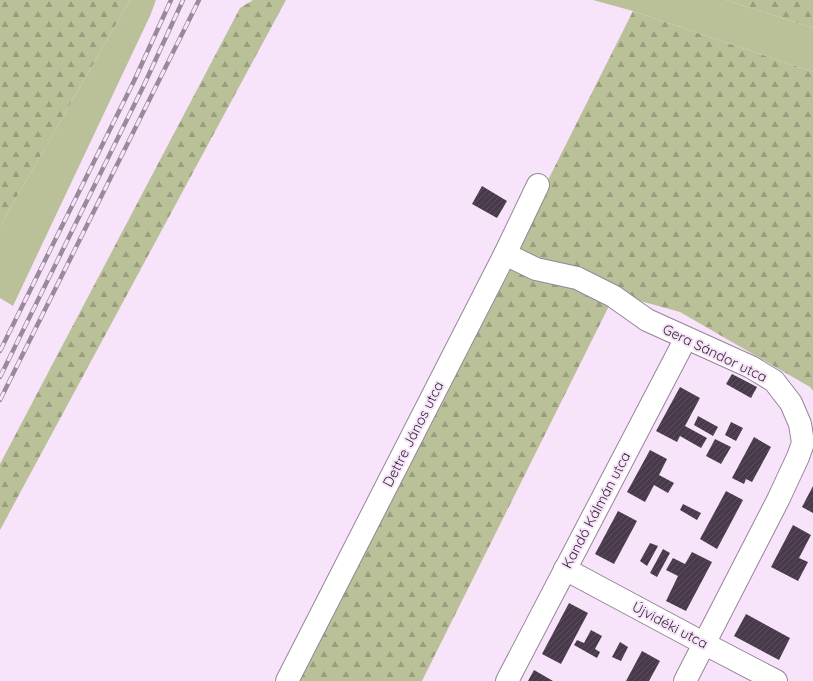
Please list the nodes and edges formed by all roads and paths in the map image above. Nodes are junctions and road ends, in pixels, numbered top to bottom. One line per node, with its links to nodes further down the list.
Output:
1 (538, 185): 2 (street, Dettre János utca)
2 (505, 254): 3 (street, Gera Sándor utca); 6 (street, Dettre János utca)
3 (686, 338): 4 (street, Kandó Kálmán utca); 5 (street, Gera Sándor utca)
4 (565, 569): 5 (street, Újvidéki utca); 7 (street, Kandó Kálmán utca)
5 (704, 644): 8 (street, Gera Sándor utca); 9 (street, Újvidéki utca)
6 (287, 681)
7 (507, 681)
8 (685, 681)
9 (776, 681)

